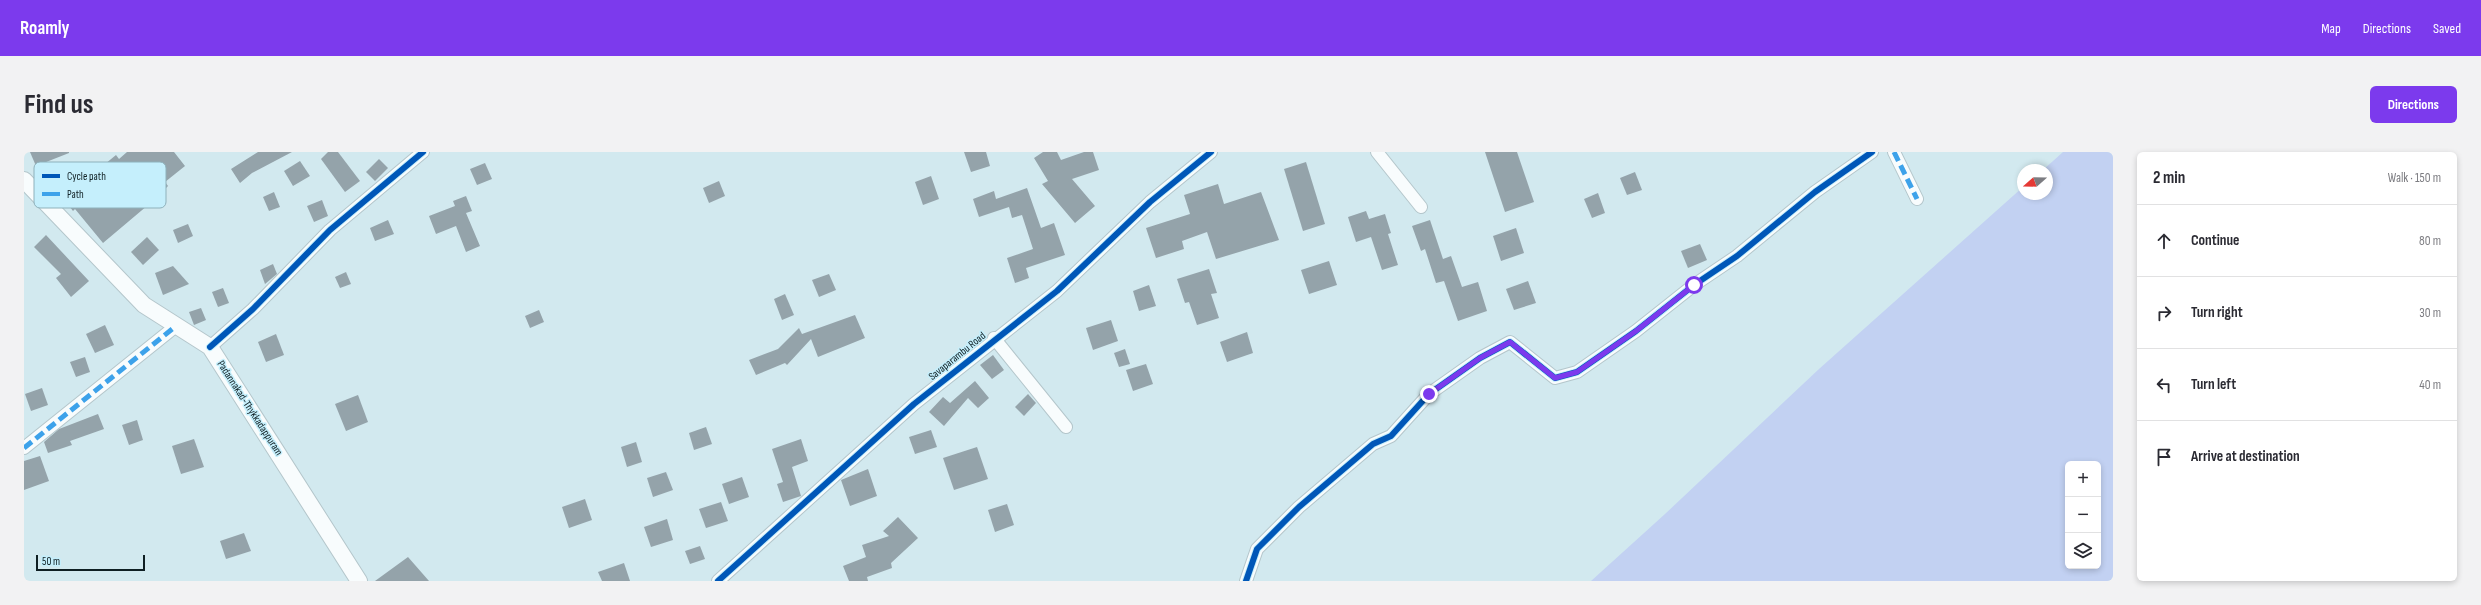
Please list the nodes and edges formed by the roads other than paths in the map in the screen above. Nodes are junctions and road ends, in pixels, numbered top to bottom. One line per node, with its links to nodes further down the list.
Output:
1 (423, 152): 13 (street)
2 (1211, 152): 12 (street, Savaparambu Road)
3 (1377, 152): 9 (street)
4 (1872, 152): 18 (street)
5 (1894, 152): 8 (street)
6 (24, 180): 7 (main road, Padannakad-Thykkadappuram)
7 (34, 190)
8 (1917, 199)
9 (1421, 207)
10 (51, 208): 11 (main road, Padannakad-Thykkadappuram)
11 (176, 326): 13 (main road, Padannakad-Thykkadappuram); 15 (street)
12 (994, 338): 14 (street); 17 (street, Savaparambu Road)
13 (210, 347): 16 (main road, Padannakad-Thykkadappuram)
14 (1066, 427)
15 (24, 448)
16 (359, 581)
17 (718, 581)
18 (1246, 581)

